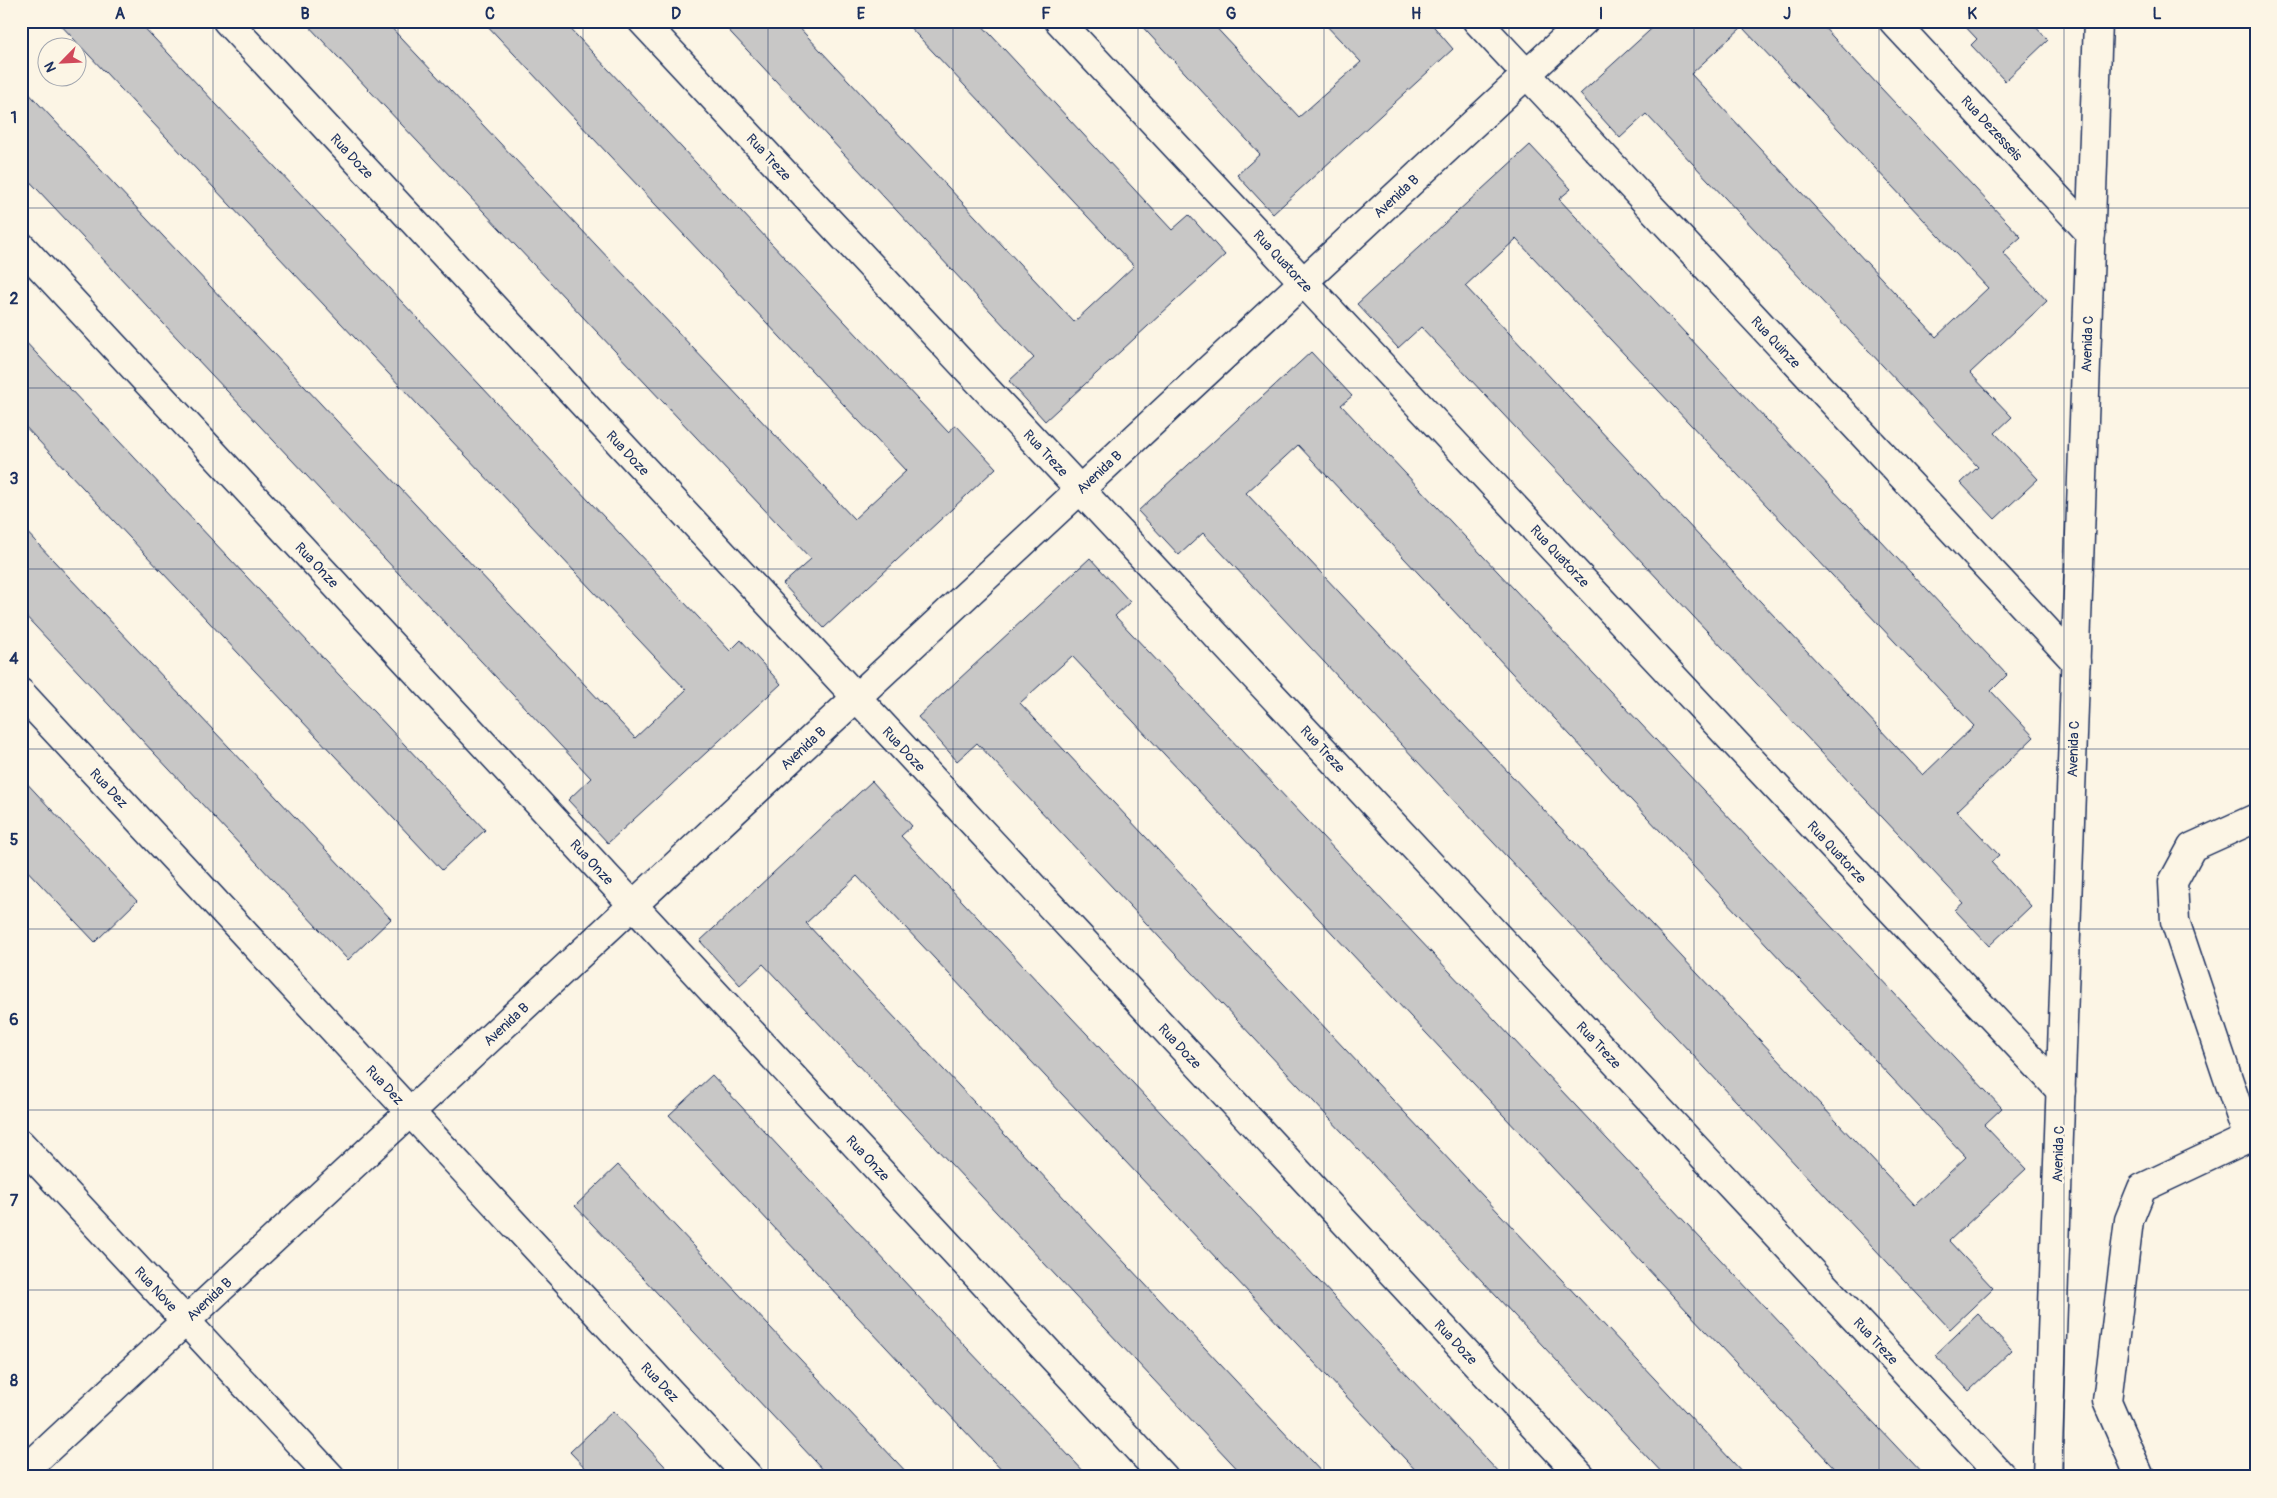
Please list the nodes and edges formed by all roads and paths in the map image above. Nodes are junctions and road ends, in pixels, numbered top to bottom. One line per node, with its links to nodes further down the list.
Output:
1 (227, 21): 15 (street, Rua Doze)
2 (642, 21): 12 (street, Rua Treze)
3 (1059, 21): 11 (street, Rua Quatorze)
4 (1477, 21): 8 (street, Rua Quinze)
5 (1584, 21): 8 (street, Avenida B)
6 (1893, 21): 9 (street, Rua Dezesseis)
7 (2098, 21): 9 (street, Avenida C)
8 (1526, 74): 11 (street, Avenida B); 13 (street, Rua Quinze)
9 (2091, 234): 13 (street, Avenida C)
10 (21, 246): 17 (street, Rua Onze)
11 (1303, 282): 12 (street, Avenida B); 18 (street, Rua Quatorze)
12 (1080, 489): 15 (street, Avenida B); 28 (street, Rua Treze)
13 (2076, 662): 18 (street, Avenida C)
14 (21, 693): 19 (street, Rua Dez)
15 (856, 698): 17 (street, Avenida B); 27 (street, Rua Doze)
16 (2256, 818): 20 (street)
17 (633, 905): 19 (street, Avenida B); 26 (street, Rua Onze)
18 (2060, 1092): 29 (street, Avenida C)
19 (410, 1113): 22 (street, Avenida B); 25 (street, Rua Dez)
20 (2253, 1142): 30 (street)
21 (21, 1144): 22 (street, Rua Nove)
22 (186, 1321): 23 (street, Avenida B); 24 (street, Rua Nove)
23 (21, 1474)
24 (331, 1477)
25 (748, 1477)
26 (1164, 1477)
27 (1582, 1477)
28 (2003, 1477)
29 (2047, 1477)
30 (2140, 1477)

